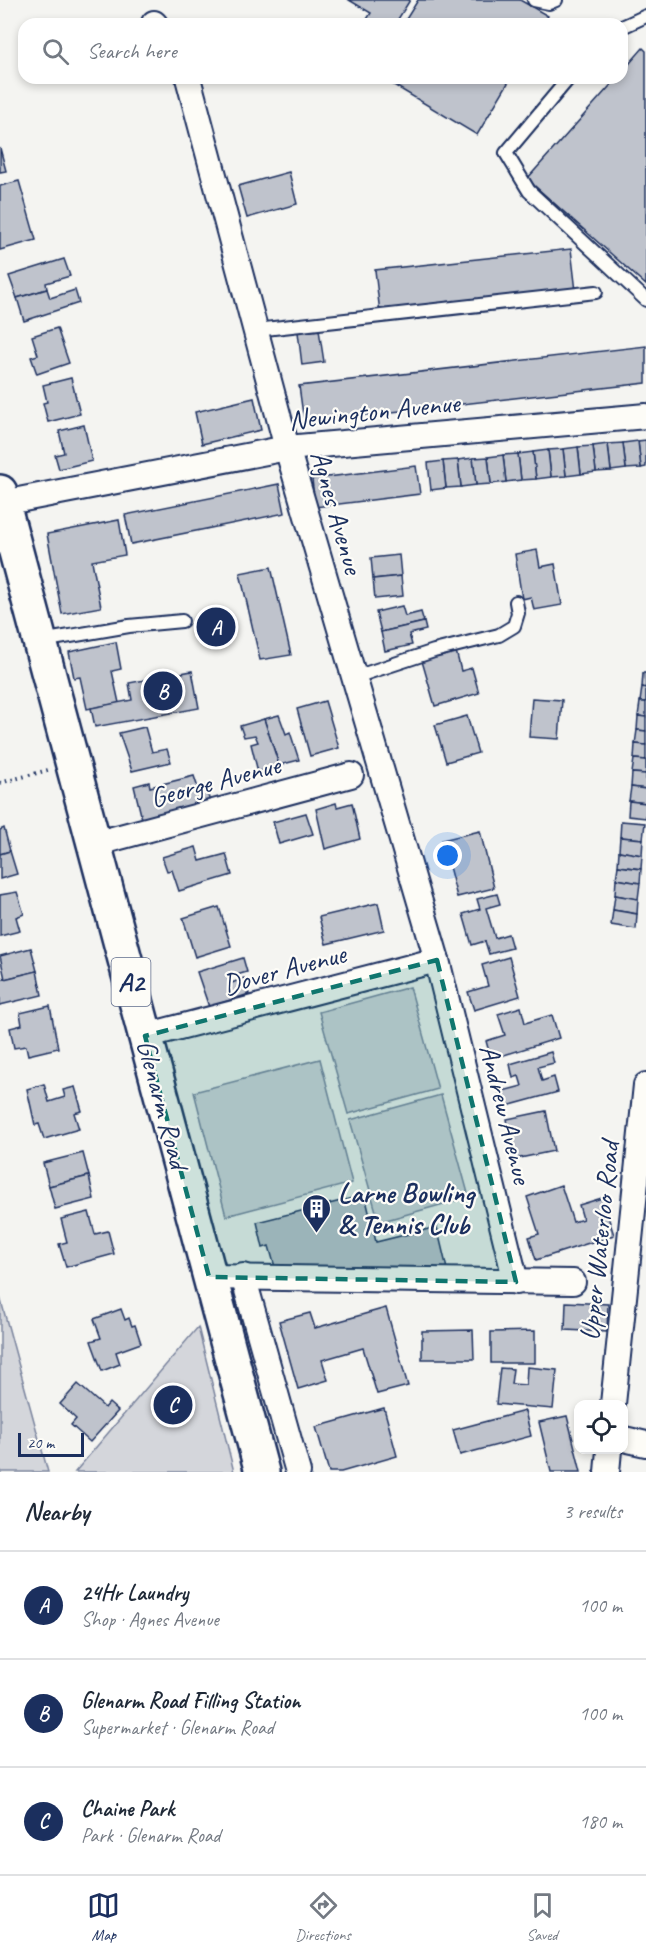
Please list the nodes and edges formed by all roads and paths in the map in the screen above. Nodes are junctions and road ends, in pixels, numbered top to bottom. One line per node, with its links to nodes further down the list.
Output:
1 (534, 0): 2 (lane)
2 (556, 0)
3 (646, 16): 4 (lane)
4 (628, 24)
5 (190, 84): 9 (street, Agnes Avenue)
6 (564, 84): 8 (lane)
7 (596, 292): 9 (lane)
8 (646, 300)
9 (256, 330): 11 (street, Agnes Avenue)
10 (646, 416): 11 (street, Newington Avenue)
11 (287, 448): 12 (street, Newington Avenue); 16 (street, Agnes Avenue)
12 (2, 498): 15 (main road, Glenarm Road / A2)
13 (516, 602): 16 (lane)
14 (182, 621): 15 (lane)
15 (40, 641): 17 (main road, Glenarm Road / A2)
16 (355, 677): 21 (street, Agnes Avenue)
17 (72, 764): 19 (path); 20 (main road, Glenarm Road / A2)
18 (351, 775): 20 (street, George Avenue)
19 (0, 783)
20 (94, 844): 22 (main road, Glenarm Road / A2)
21 (437, 960): 22 (street, Dover Avenue); 26 (street, Andrew Avenue)
22 (146, 1036): 25 (main road, Glenarm Road / A2)
23 (646, 1084): 28 (street, Upper Waterloo Road)
24 (243, 1276): 25 (street); 26 (street); 33 (street)
25 (209, 1277): 32 (main road, Glenarm Road / A2)
26 (516, 1282): 27 (street)
27 (573, 1282)
28 (613, 1400)
29 (628, 1440): 30 (street)
30 (646, 1444)
31 (608, 1454): 34 (street)
32 (262, 1472)
33 (298, 1472)
34 (606, 1472)

